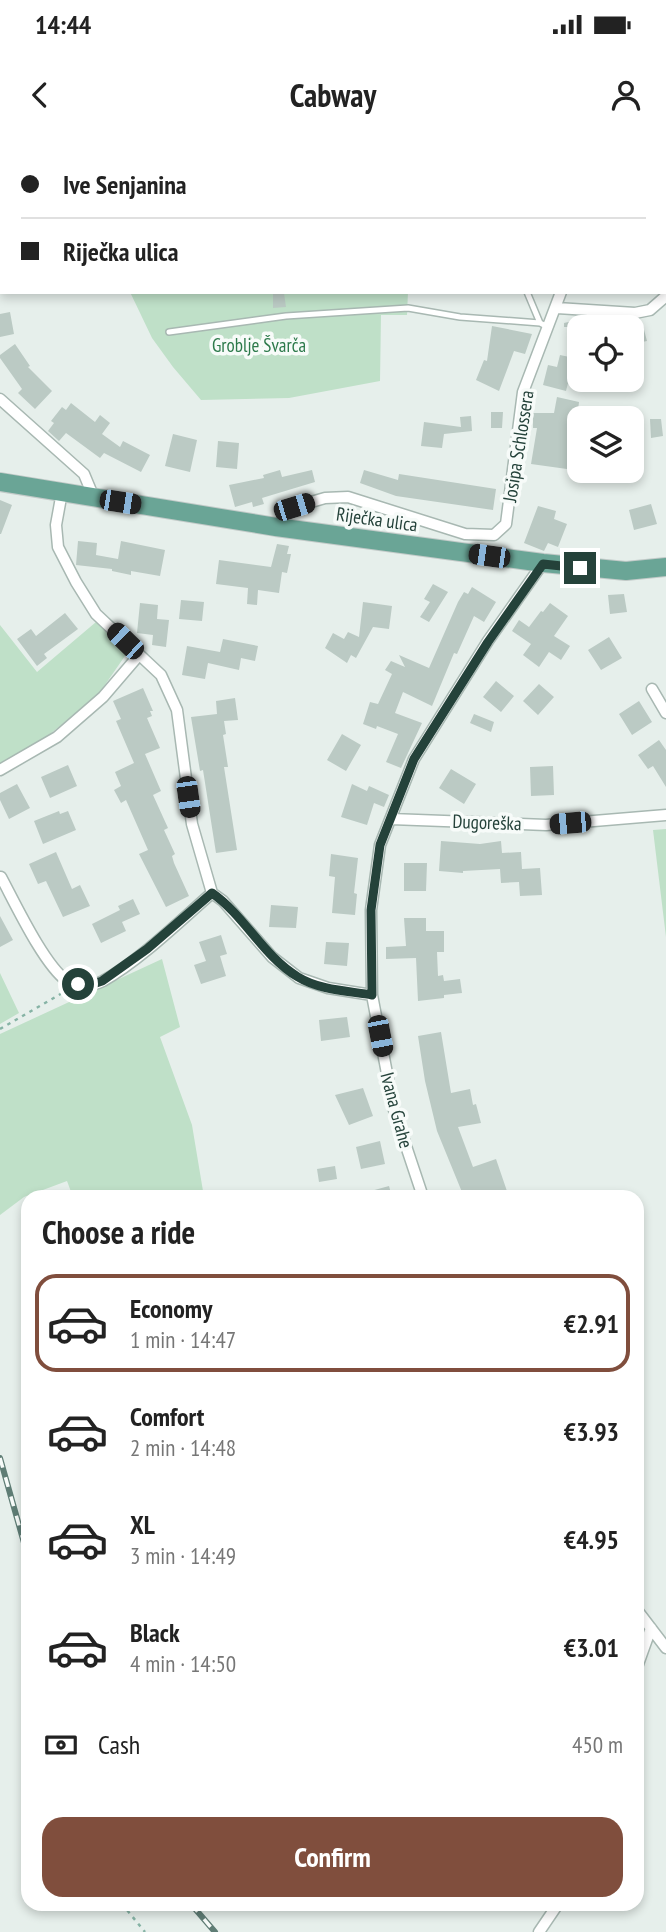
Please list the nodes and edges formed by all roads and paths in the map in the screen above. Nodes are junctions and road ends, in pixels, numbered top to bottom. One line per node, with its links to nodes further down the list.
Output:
1 (528, 294): 5 (lane)
2 (560, 294): 4 (street, Josipa Schlossera)
3 (666, 296): 4 (street)
4 (557, 308): 5 (street, Josipa Schlossera)
5 (544, 326): 6 (lane); 11 (street, Josipa Schlossera)
6 (169, 332)
7 (0, 399): 10 (street)
8 (0, 482): 9 (main road, Riječka ulica)
9 (62, 492): 10 (main road, Riječka ulica); 14 (street)
10 (94, 498): 11 (main road, Riječka ulica)
11 (276, 527): 12 (main road, Riječka ulica)
12 (543, 564): 13 (main road, Riječka ulica); 19 (street, Ivana Grahe)
13 (666, 568)
14 (139, 655): 17 (street); 21 (street)
15 (652, 689): 16 (street)
16 (666, 713)
17 (0, 770)
18 (666, 815): 19 (street, Dugoreška)
19 (391, 819): 23 (street, Ivana Grahe)
20 (1, 877): 22 (street)
21 (212, 893): 22 (street); 23 (street)
22 (78, 984): 24 (path)
23 (372, 995): 25 (street, Ivana Grahe)
24 (0, 1030)
25 (421, 1190)
26 (644, 1619): 27 (street)
27 (651, 1628): 28 (street); 29 (street)
28 (644, 1648)
29 (666, 1648)
30 (128, 1911): 32 (path)
31 (552, 1911): 33 (street)
32 (145, 1932)
33 (539, 1932)

